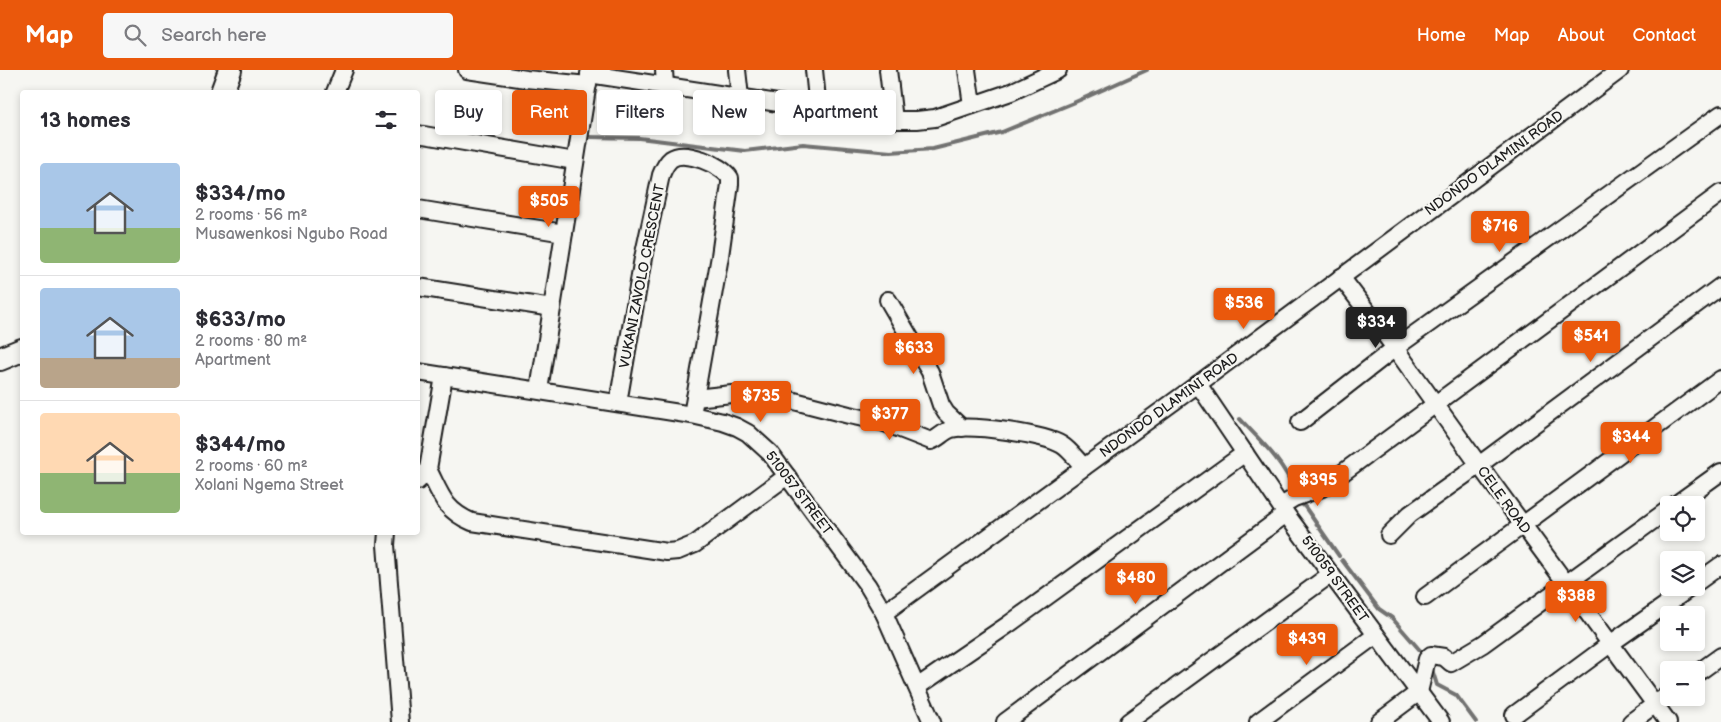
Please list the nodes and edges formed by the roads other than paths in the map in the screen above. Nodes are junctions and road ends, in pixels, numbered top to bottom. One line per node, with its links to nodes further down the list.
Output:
1 (230, 70): 12 (main road)
2 (344, 70): 13 (street)
3 (468, 70): 10 (street)
4 (737, 70): 15 (street)
5 (814, 70): 16 (street)
6 (888, 70): 17 (street)
7 (967, 70): 18 (street)
8 (1620, 70): 26 (street, NDONDO DLAMINI ROAD)
9 (1050, 72): 18 (street)
10 (589, 76): 11 (street); 22 (street)
11 (665, 78): 14 (street)
12 (223, 90)
13 (336, 90)
14 (712, 90)
15 (739, 90)
16 (816, 90)
17 (890, 90)
18 (972, 105): 20 (street)
19 (1721, 114): 31 (street)
20 (896, 120)
21 (420, 134): 22 (street)
22 (575, 160): 25 (street)
23 (1721, 193): 41 (street)
24 (420, 209): 25 (street)
25 (564, 233): 30 (street)
26 (1341, 277): 31 (street, CELE ROAD); 37 (street, NDONDO DLAMINI ROAD)
27 (1721, 286): 46 (street)
28 (420, 287): 30 (street)
29 (888, 300): 44 (street)
30 (552, 308): 38 (street)
31 (1395, 348): 41 (street, CELE ROAD); 43 (street)
32 (20, 351): 33 (main road)
33 (0, 359)
34 (420, 372): 35 (street, 510057 STREET)
35 (444, 376): 38 (street, 510057 STREET); 49 (street)
36 (1721, 379): 54 (street)
37 (1198, 384): 45 (street, 510059 STREET); 47 (street, NDONDO DLAMINI ROAD)
38 (539, 390): 40 (street, 510057 STREET)
39 (695, 398): 40 (street, VUKANI ZAVOLO CRESCENT); 42 (street, VUKANI ZAVOLO CRESCENT); 44 (street)
40 (618, 403): 42 (street, 510057 STREET)
41 (1435, 405): 46 (street, CELE ROAD); 52 (street)
42 (692, 415): 50 (street, 510057 STREET)
43 (1300, 422)
44 (962, 428): 47 (street)
45 (1245, 454): 52 (street, 510059 STREET); 68 (street)
46 (1479, 465): 54 (street, CELE ROAD); 56 (street)
47 (1084, 467): 63 (street, NDONDO DLAMINI ROAD)
48 (1721, 472): 51 (street)
49 (422, 475): 50 (street)
50 (787, 476): 63 (street, 510057 STREET)
51 (1688, 496)
52 (1284, 510): 58 (street, 510059 STREET); 75 (street)
53 (1660, 516): 60 (street)
54 (1522, 524): 60 (street, CELE ROAD); 62 (street)
55 (387, 535): 73 (street)
56 (1389, 535)
57 (1721, 565): 59 (street)
58 (1331, 574): 64 (street, 510059 STREET); 76 (street)
59 (1705, 577)
60 (1566, 584): 65 (street, CELE ROAD); 69 (street)
61 (1679, 596): 65 (street)
62 (1425, 597)
63 (884, 613): 68 (street, 510057 STREET)
64 (1376, 635): 69 (street, 510059 STREET); 77 (street)
65 (1610, 644): 71 (street, CELE ROAD); 72 (street)
66 (1721, 656): 67 (street)
67 (1705, 668)
68 (917, 686): 74 (street, 510057 STREET)
69 (1419, 692): 78 (street); 79 (street, 510059 STREET)
70 (1660, 700): 71 (street)
71 (1655, 704): 80 (street); 81 (street, CELE ROAD)
72 (1514, 715)
73 (400, 722)
74 (932, 722)
75 (1005, 722)
76 (1128, 722)
77 (1258, 722)
78 (1380, 722)
79 (1441, 722)
80 (1631, 722)
81 (1668, 722)

